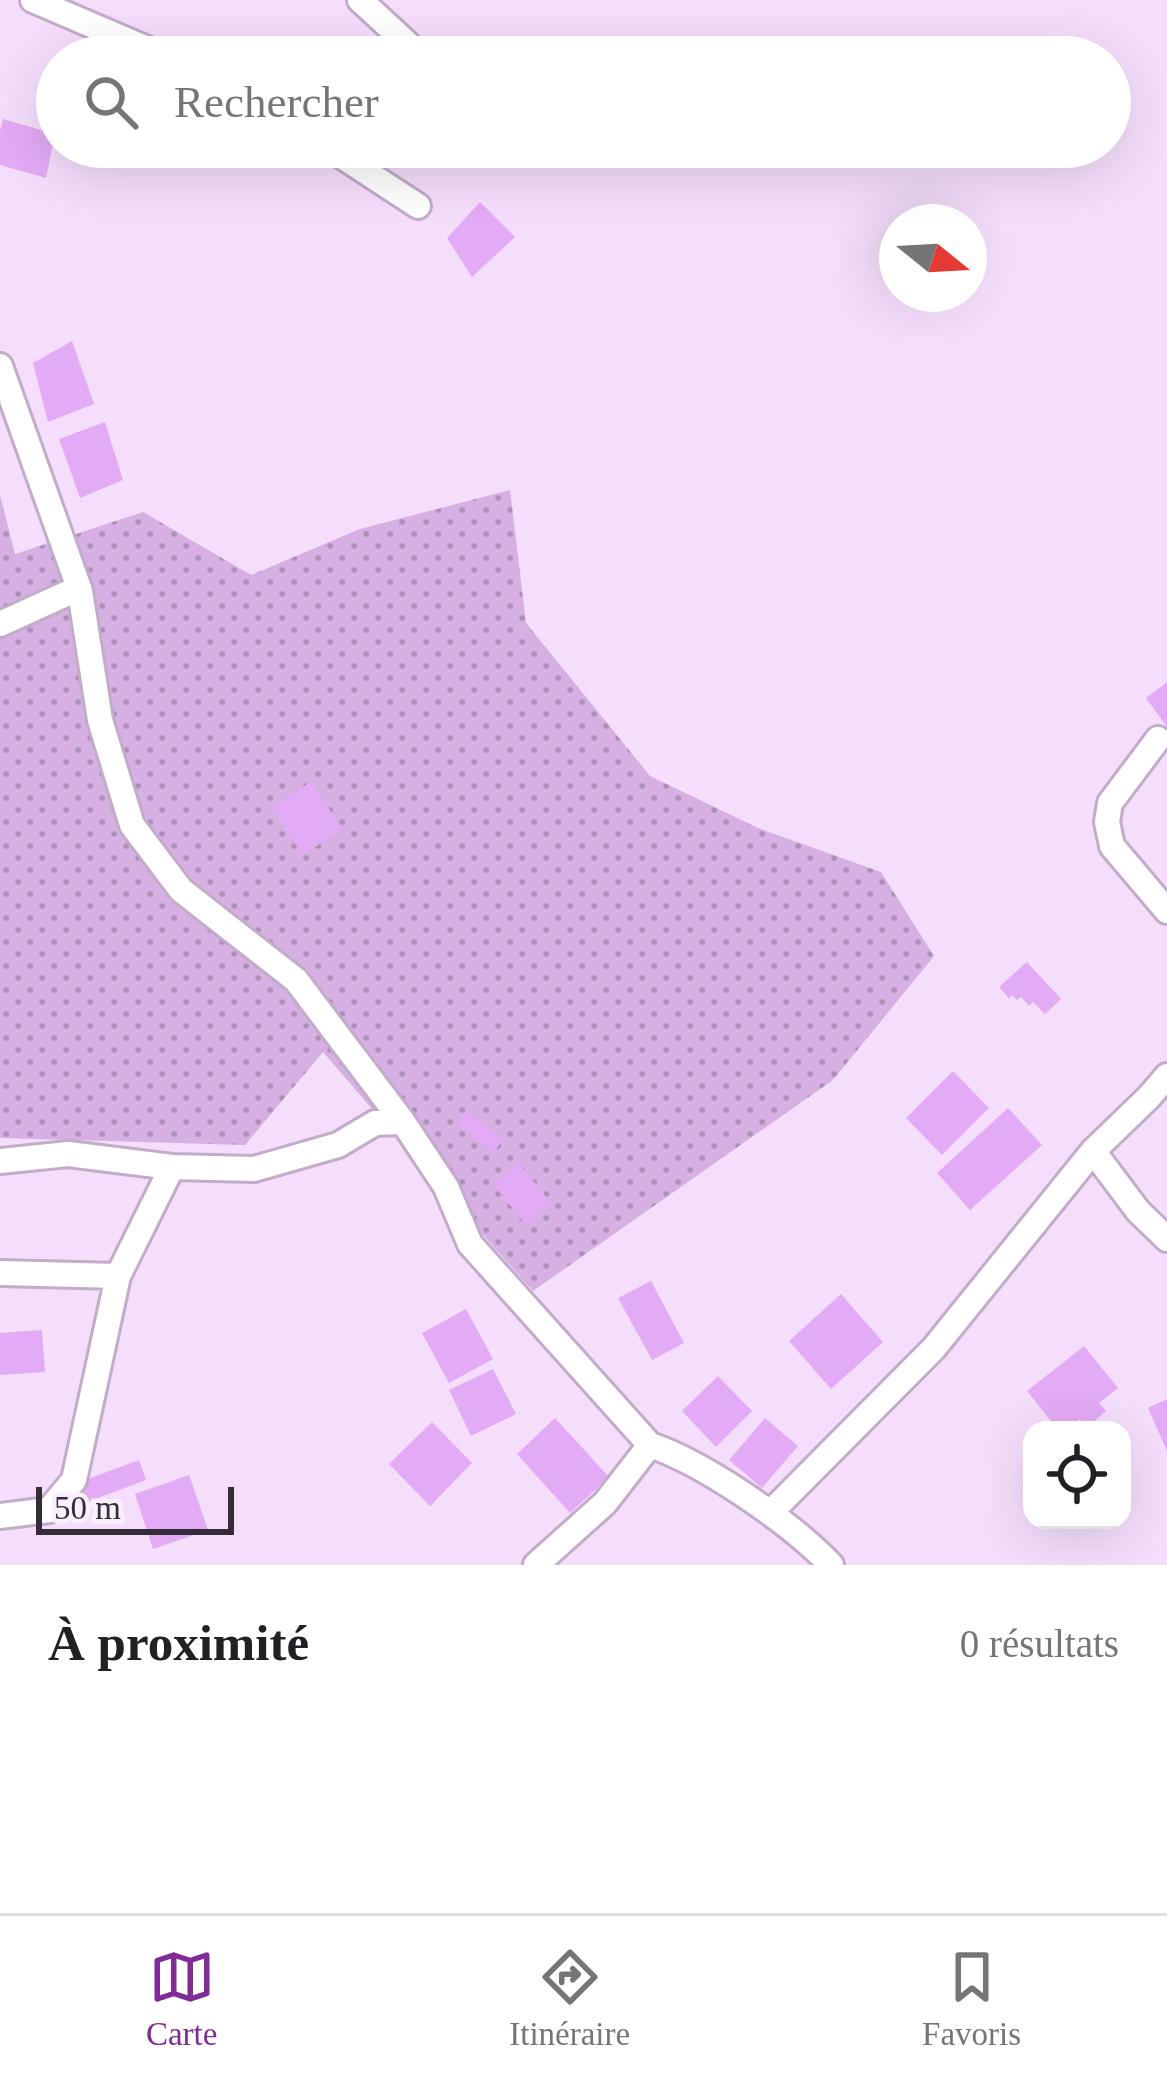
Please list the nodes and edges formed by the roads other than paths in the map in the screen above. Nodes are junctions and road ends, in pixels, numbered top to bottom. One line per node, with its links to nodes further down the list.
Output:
1 (33, 0): 3 (street)
2 (360, 0): 4 (street)
3 (117, 36)
4 (399, 36)
5 (360, 168): 6 (street)
6 (418, 206)
7 (0, 366): 8 (street)
8 (79, 588): 9 (street); 13 (street)
9 (0, 624)
10 (1158, 739): 11 (street)
11 (1167, 911)
12 (1167, 1076): 14 (street)
13 (403, 1122): 16 (street); 20 (street)
14 (1093, 1151): 17 (street); 21 (street)
15 (0, 1161): 16 (street)
16 (172, 1167): 19 (street)
17 (1167, 1239)
18 (0, 1273): 19 (street)
19 (118, 1276): 22 (street)
20 (650, 1445): 21 (street); 23 (street)
21 (770, 1513): 24 (street)
22 (0, 1516)
23 (536, 1565)
24 (830, 1565)

